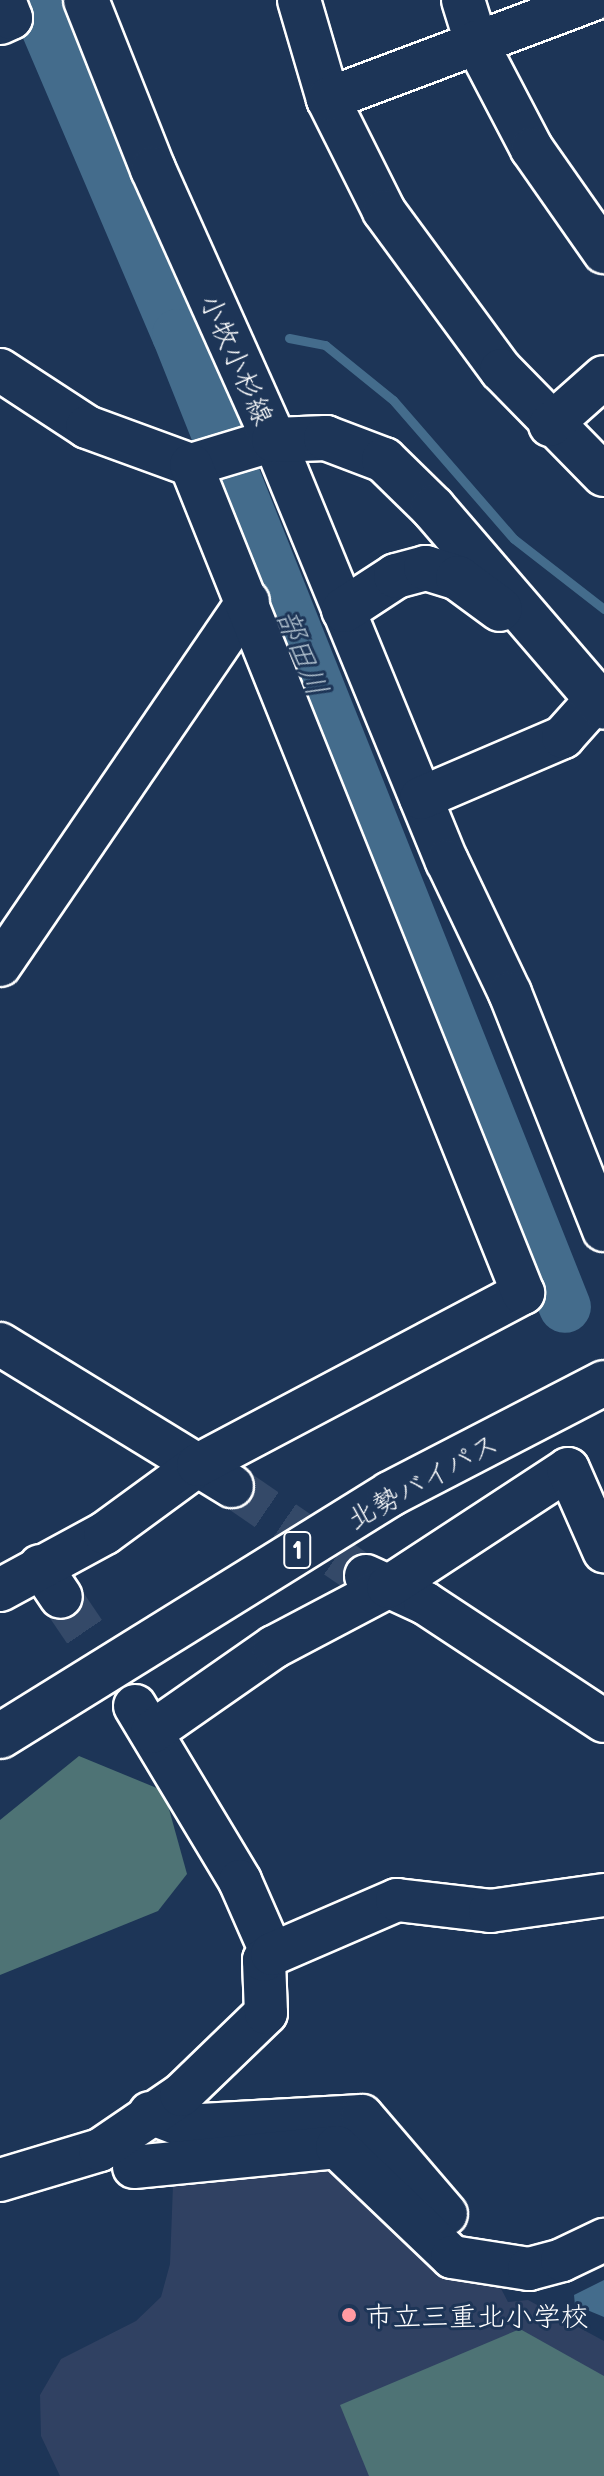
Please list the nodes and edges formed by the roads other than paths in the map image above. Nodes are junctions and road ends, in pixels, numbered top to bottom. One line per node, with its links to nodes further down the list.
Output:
1 (4, 0): 6 (street)
2 (86, 0): 13 (main road, 小牧小杉線)
3 (299, 0): 8 (street)
4 (463, 0): 7 (street)
5 (592, 0): 7 (street)
6 (0, 23)
7 (476, 42): 8 (street); 9 (street)
8 (328, 99): 12 (street)
9 (604, 252)
10 (0, 370): 13 (street)
11 (604, 377): 12 (street)
12 (550, 425): 14 (street)
13 (231, 454): 15 (street); 16 (street); 17 (main road, 小牧小杉線)
14 (604, 475)
15 (248, 601): 20 (street); 24 (street)
16 (344, 610): 17 (main road); 19 (street)
17 (554, 648): 18 (main road, 小牧小杉線)
18 (600, 703): 19 (street)
19 (421, 798): 21 (street)
20 (0, 965)
21 (604, 1230)
22 (0, 1344): 24 (street)
23 (604, 1383): 29 (main road, 北勢バイパス / 1)
24 (215, 1476): 27 (street)
25 (604, 1551): 26 (street)
26 (373, 1580): 28 (street); 31 (street)
27 (0, 1590)
28 (604, 1721)
29 (0, 1736)
30 (604, 1895): 31 (street)
31 (272, 1954): 32 (street)
32 (150, 2113): 34 (street); 36 (street)
33 (134, 2167): 36 (street)
34 (0, 2180)
35 (604, 2240): 36 (street)
36 (562, 2260)

